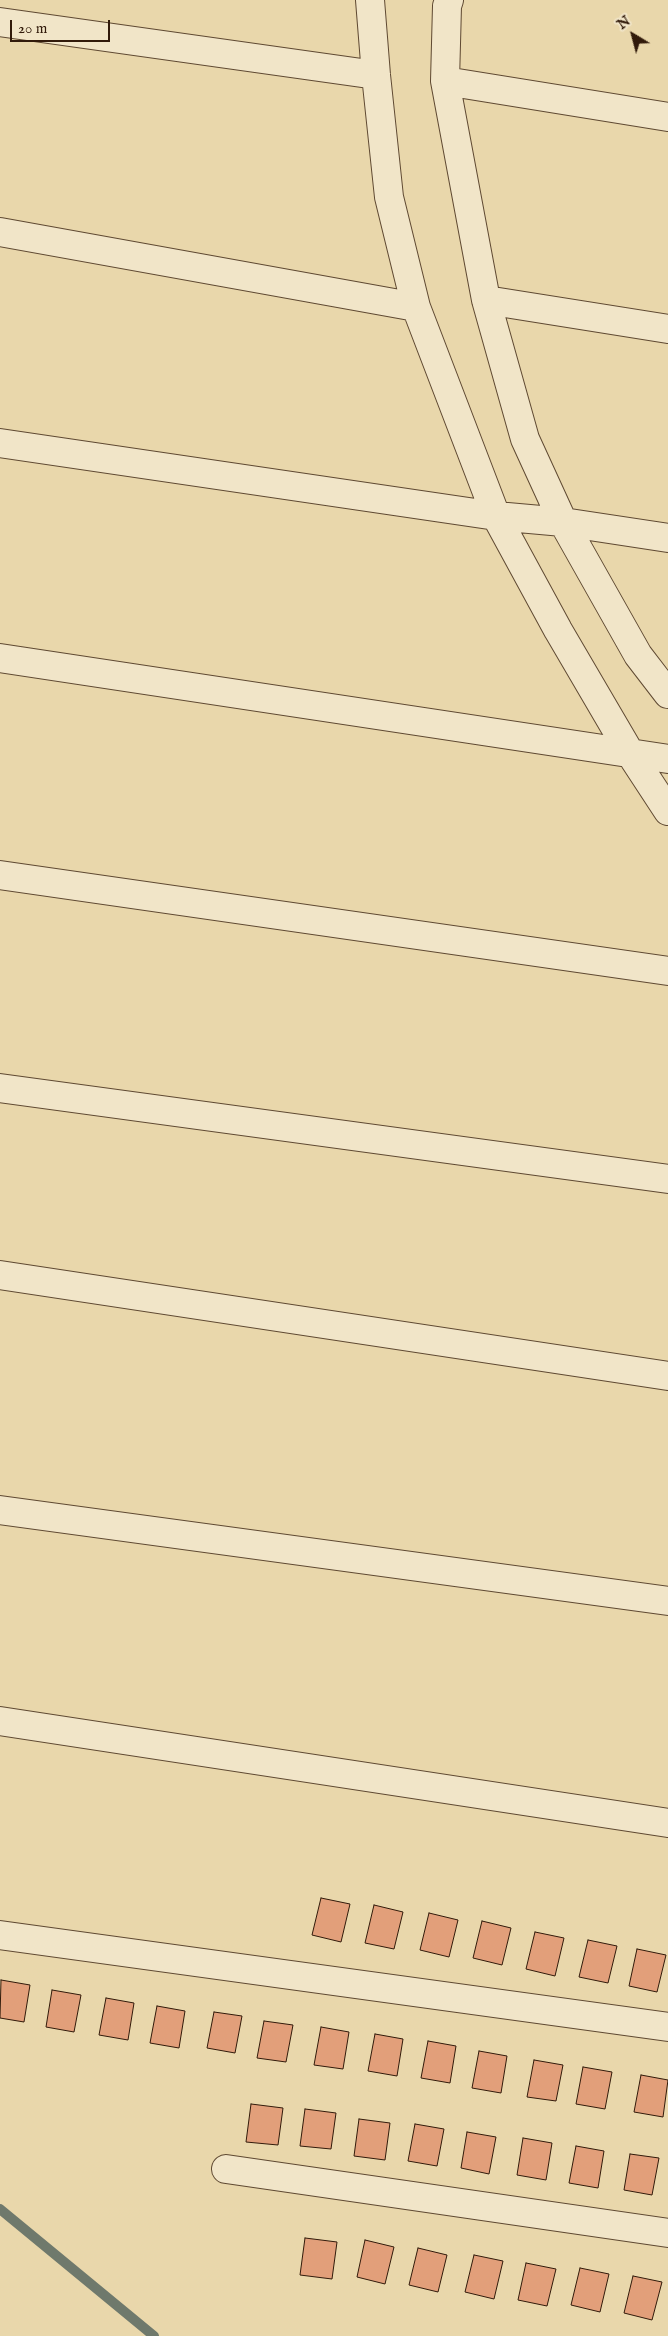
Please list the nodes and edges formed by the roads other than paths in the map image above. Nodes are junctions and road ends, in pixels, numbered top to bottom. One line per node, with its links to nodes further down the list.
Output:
1 (370, 0): 4 (street)
2 (449, 0): 5 (street)
3 (0, 22): 4 (street)
4 (376, 74): 9 (street)
5 (445, 80): 6 (street); 8 (street)
6 (668, 117)
7 (0, 232): 9 (street)
8 (486, 300): 10 (street); 13 (street)
9 (416, 307): 12 (street)
10 (668, 329)
11 (0, 443): 12 (street)
12 (496, 516): 13 (street); 17 (street)
13 (563, 522): 14 (street); 16 (street)
14 (668, 538)
15 (0, 658): 17 (street)
16 (668, 694)
17 (630, 753): 18 (street); 19 (street)
18 (668, 759)
19 (668, 811)
20 (0, 875): 21 (street)
21 (668, 971)
22 (0, 1088): 23 (street)
23 (668, 1179)
24 (0, 1276): 25 (street)
25 (668, 1376)
26 (0, 1510): 27 (street)
27 (668, 1601)
28 (0, 1721): 29 (street)
29 (668, 1824)
30 (0, 1935): 31 (street)
31 (668, 2027)
32 (226, 2169): 33 (street)
33 (668, 2234)

